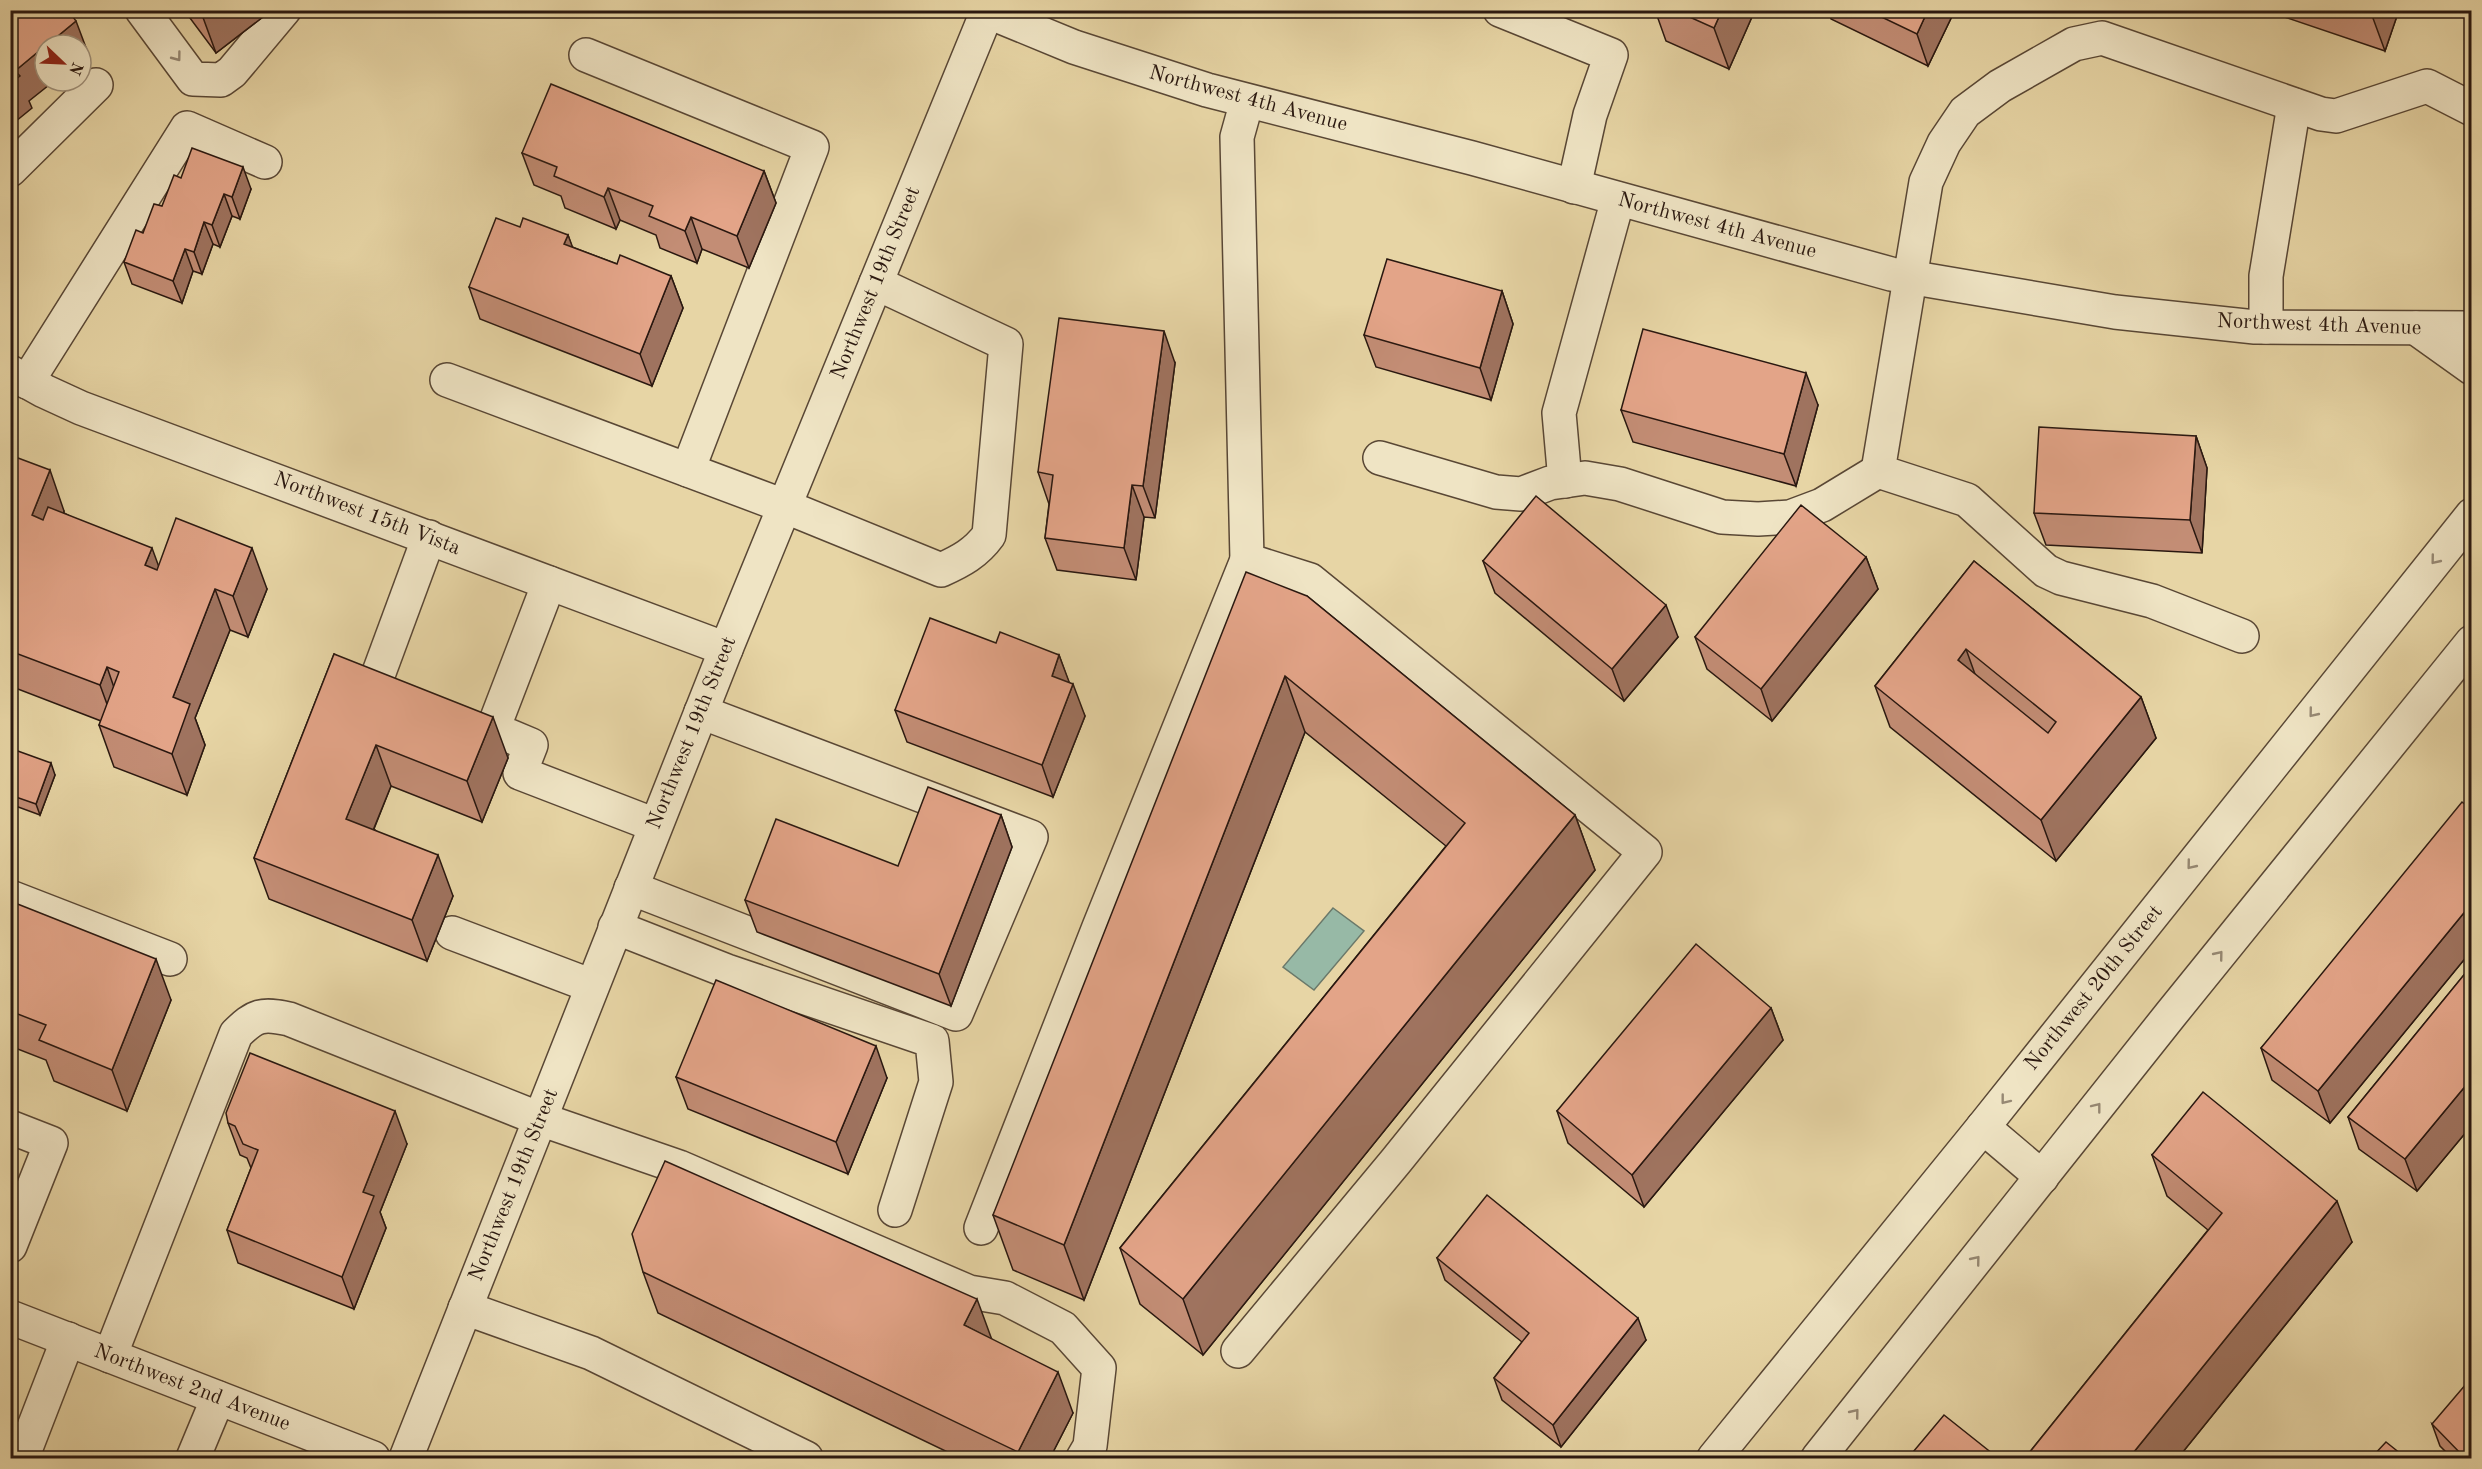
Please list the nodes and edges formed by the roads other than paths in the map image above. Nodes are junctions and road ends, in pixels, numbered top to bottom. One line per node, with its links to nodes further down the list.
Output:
1 (142, 10): 2 (street, one-way to 2)
2 (284, 10)
3 (1500, 10): 12 (street)
4 (986, 11): 7 (street, Northwest 4th Avenue); 15 (street, Northwest 19th Street)
5 (586, 55): 23 (street)
6 (96, 85): 11 (street)
7 (1247, 101): 12 (street, Northwest 4th Avenue); 29 (street)
8 (2294, 105): 9 (street); 14 (street); 16 (street)
9 (2472, 109)
10 (265, 162): 20 (street)
11 (10, 170)
12 (1575, 187): 13 (street, Northwest 4th Avenue)
13 (1618, 199): 14 (street, Northwest 4th Avenue); 25 (street)
14 (1911, 277): 16 (street, Northwest 4th Avenue); 24 (street)
15 (876, 283): 26 (street, Northwest 19th Street); 26 (street)
16 (2266, 327): 17 (street, Northwest 4th Avenue)
17 (2416, 328): 18 (street, Northwest 4th Avenue); 19 (street)
18 (2472, 328)
19 (2472, 368)
20 (19, 377): 28 (street, Northwest 15th Vista)
21 (447, 380): 23 (street)
22 (1380, 458): 25 (street)
23 (688, 470): 26 (street)
24 (1878, 471): 25 (street); 31 (street)
25 (1565, 481)
26 (784, 506): 33 (street, Northwest 19th Street)
27 (2472, 515): 45 (street, Northwest 20th Street, one-way to 45)
28 (429, 537): 30 (street, Northwest 15th Vista); 34 (street)
29 (1247, 560): 48 (street); 53 (street)
30 (549, 583): 33 (street, Northwest 15th Vista); 36 (street)
31 (2242, 636)
32 (2472, 642): 46 (street, one-way to 32)
33 (726, 649): 35 (street, Northwest 19th Street)
34 (374, 686)
35 (701, 712): 36 (street, Northwest 19th Street); 37 (street)
36 (656, 825): 37 (street, Northwest 19th Street)
37 (631, 888): 39 (street, Northwest 19th Street)
38 (10, 897): 41 (street)
39 (615, 927): 42 (street, Northwest 19th Street); 47 (street)
40 (452, 933): 42 (street)
41 (170, 960)
42 (592, 986): 43 (street, Northwest 19th Street)
43 (540, 1119): 50 (street, Northwest 19th Street); 54 (street); 62 (street)
44 (10, 1127): 49 (street)
45 (1983, 1127): 46 (street); 63 (street, Northwest 20th Street)
46 (2042, 1177): 64 (street, one-way to 46)
47 (895, 1210)
48 (981, 1228)
49 (10, 1246)
50 (465, 1308): 60 (street, Northwest 19th Street); 61 (street)
51 (10, 1317): 52 (street, Northwest 2nd Avenue)
52 (68, 1339): 54 (street, Northwest 2nd Avenue); 57 (street)
53 (1238, 1351)
54 (110, 1356): 55 (street, Northwest 2nd Avenue)
55 (218, 1398): 56 (street, Northwest 2nd Avenue); 58 (street)
56 (302, 1446): 59 (street, Northwest 2nd Avenue)
57 (22, 1458)
58 (193, 1458)
59 (373, 1458)
60 (406, 1458)
61 (806, 1458)
62 (1083, 1458)
63 (1714, 1458)
64 (1818, 1458)

